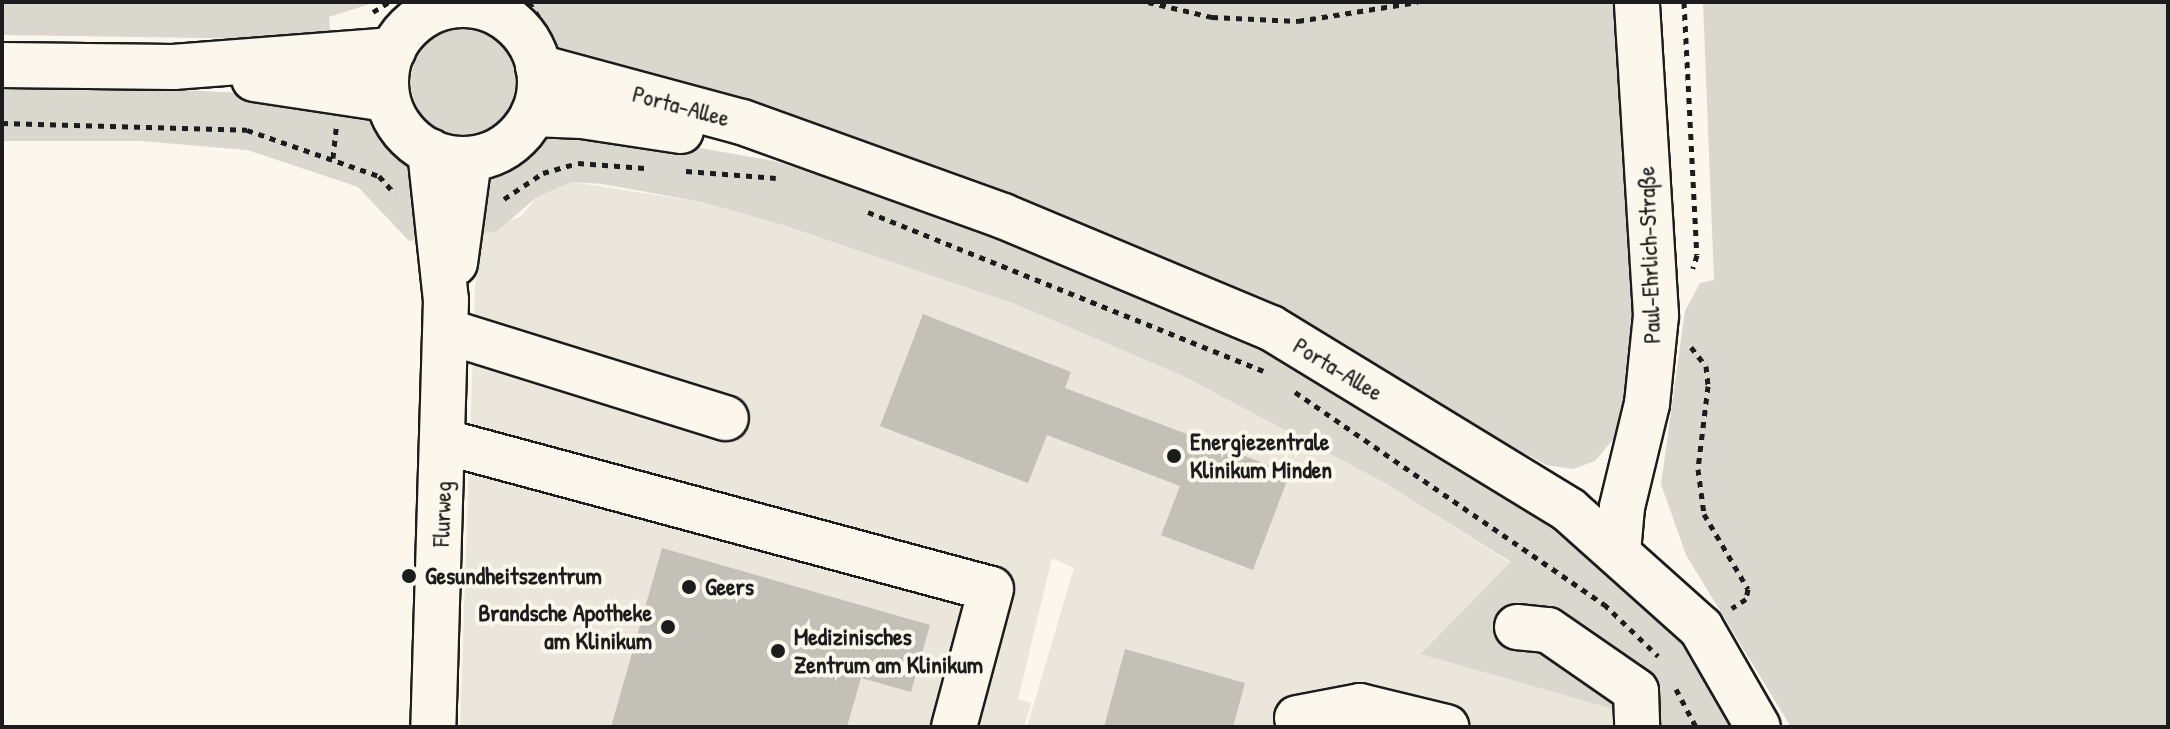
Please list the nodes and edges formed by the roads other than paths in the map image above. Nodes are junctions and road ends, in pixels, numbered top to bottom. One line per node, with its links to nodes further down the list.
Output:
1 (1637, 2): 14 (street, Paul-Ehrlich-Straße)
2 (466, 5): 3 (street); 6 (street)
3 (393, 50): 5 (street); 7 (street)
4 (2, 65): 5 (street)
5 (173, 67): 7 (street)
6 (538, 67): 8 (street); 9 (street, Porta-Allee)
7 (387, 99): 10 (street)
8 (533, 114): 9 (street, Porta-Allee); 10 (street)
9 (821, 153): 14 (street, Porta-Allee)
10 (449, 155): 11 (street, Flurweg)
11 (446, 316): 12 (street); 13 (street, Flurweg)
12 (726, 418)
13 (445, 442): 18 (street, Flurweg); 19 (street)
14 (1618, 552): 21 (street, Porta-Allee)
15 (1517, 627): 16 (street)
16 (1652, 691)
17 (1297, 718): 20 (street)
18 (433, 727)
19 (954, 727)
20 (1446, 727)
21 (1758, 727)

